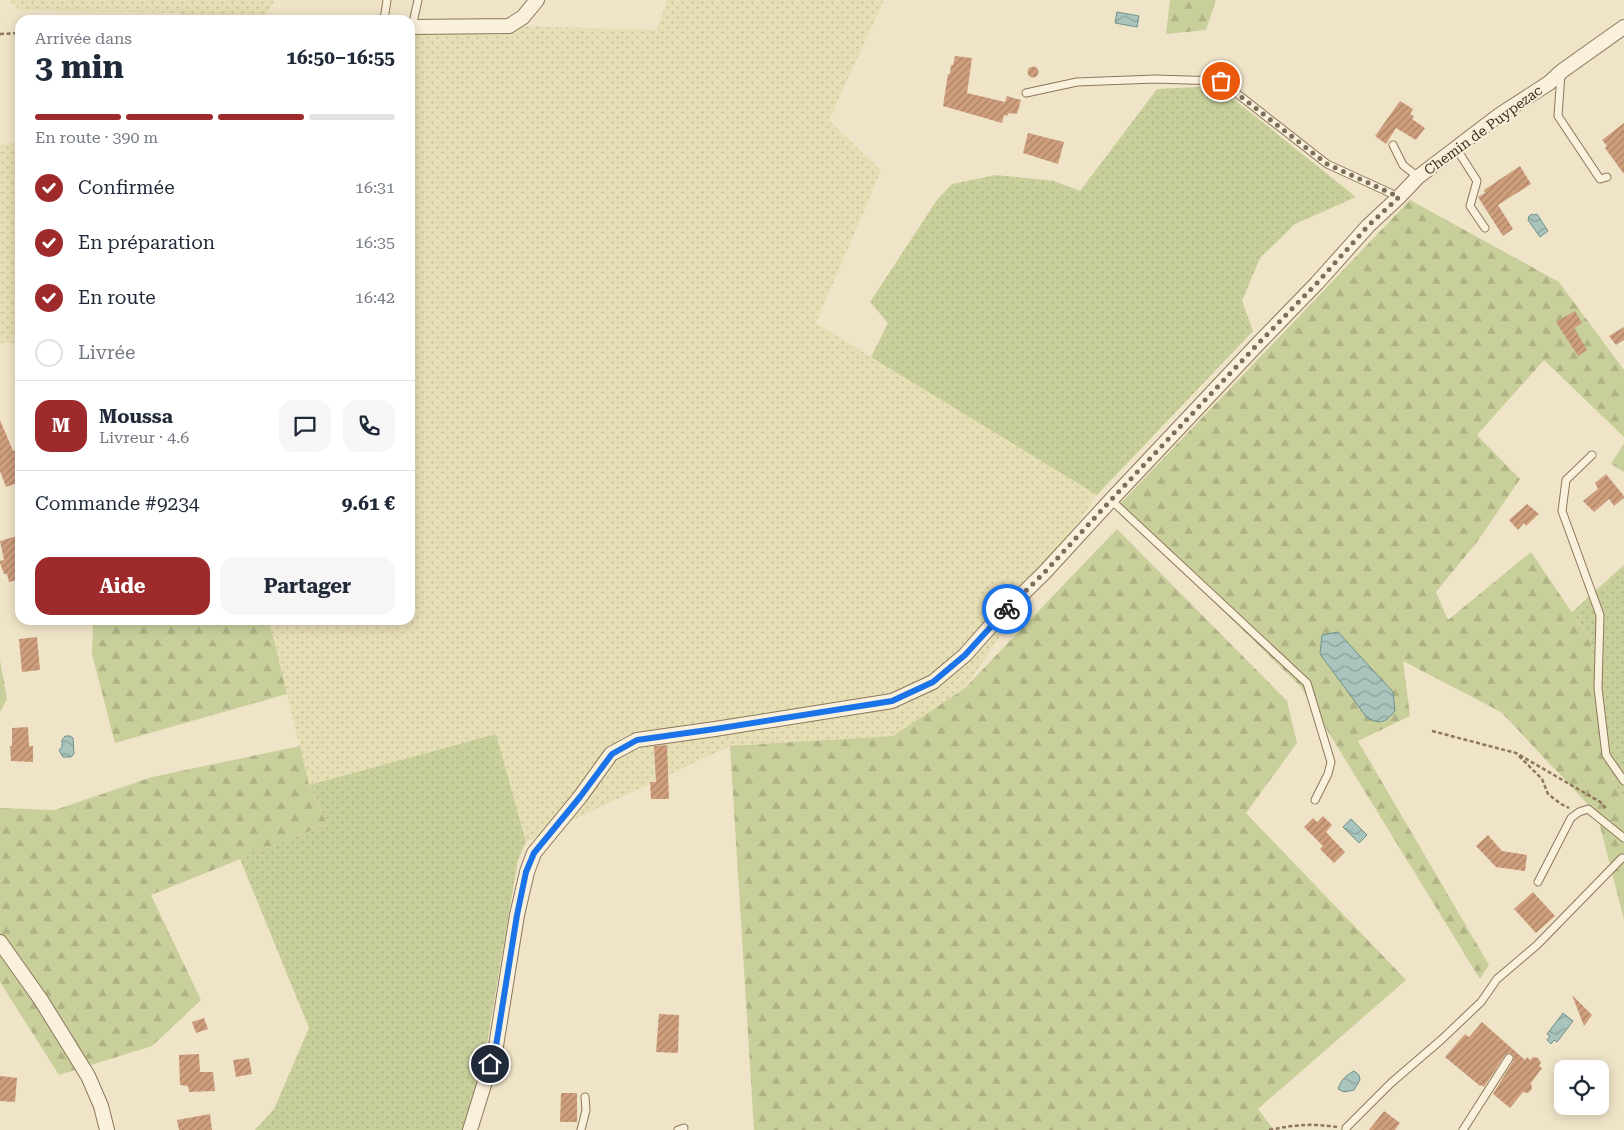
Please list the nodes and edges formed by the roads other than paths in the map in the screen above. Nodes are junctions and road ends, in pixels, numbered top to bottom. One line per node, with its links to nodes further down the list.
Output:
1 (387, 0): 4 (lane)
2 (418, 0): 5 (lane)
3 (537, 0): 6 (street)
4 (385, 15)
5 (414, 15)
6 (415, 27)
7 (1624, 27): 8 (street, Chemin de Puypezac)
8 (1562, 71): 11 (street, Chemin de Puypezac); 13 (lane)
9 (1026, 93): 14 (lane)
10 (1393, 145): 12 (lane)
11 (1455, 147): 12 (street, Chemin de Puypezac); 15 (lane)
12 (1418, 176): 14 (street, Chemin de Puypezac)
13 (1607, 177)
14 (1399, 197): 17 (street, Chemin de Puypezac)
15 (1485, 228)
16 (1592, 455): 18 (lane)
17 (1111, 500): 19 (lane); 28 (street, Chemin de Puypezac)
18 (1624, 781)
19 (1315, 800)
20 (1624, 838): 22 (lane)
21 (1624, 858): 26 (lane)
22 (1538, 882)
23 (0, 942): 27 (street)
24 (1509, 1058): 30 (lane)
25 (585, 1097): 29 (lane)
26 (1346, 1129)
27 (107, 1130)
28 (470, 1130)
29 (581, 1130)
30 (1463, 1130)

